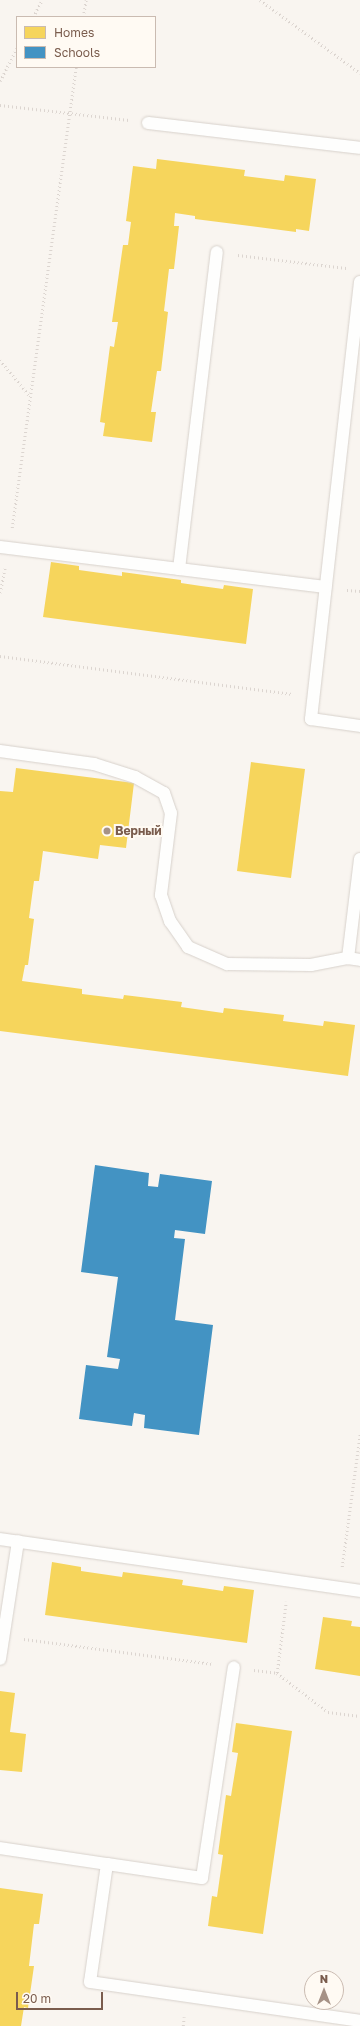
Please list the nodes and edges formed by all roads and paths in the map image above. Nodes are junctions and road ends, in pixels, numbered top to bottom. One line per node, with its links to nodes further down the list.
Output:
1 (42, 0): 4 (path)
2 (86, 0): 5 (path)
3 (260, 0): 8 (path)
4 (34, 16)
5 (83, 16)
6 (16, 50): 9 (path)
7 (76, 68): 11 (path)
8 (360, 73)
9 (0, 81)
10 (0, 105): 11 (path)
11 (70, 113): 12 (path); 18 (path)
12 (148, 123): 13 (lane)
13 (360, 148)
14 (217, 252): 15 (path); 20 (lane)
15 (352, 269)
16 (360, 282): 21 (lane)
17 (0, 360): 18 (path)
18 (30, 396): 19 (path)
19 (5, 548): 20 (lane)
20 (179, 569): 21 (lane)
21 (326, 587): 23 (lane)
22 (0, 656): 23 (path)
23 (313, 697): 24 (lane)
24 (360, 726)
25 (0, 751): 27 (lane)
26 (360, 859): 27 (lane)
27 (354, 959)
28 (360, 1434): 31 (path)
29 (0, 1539): 30 (lane)
30 (18, 1541): 32 (lane); 34 (lane)
31 (342, 1571)
32 (289, 1582): 33 (lane); 37 (path)
33 (360, 1591)
34 (4, 1636): 35 (lane); 36 (path)
35 (0, 1660)
36 (234, 1667): 37 (path); 40 (lane)
37 (277, 1673): 38 (path)
38 (360, 1716)
39 (0, 1848): 40 (lane)
40 (106, 1864): 41 (lane)
41 (360, 2021)

